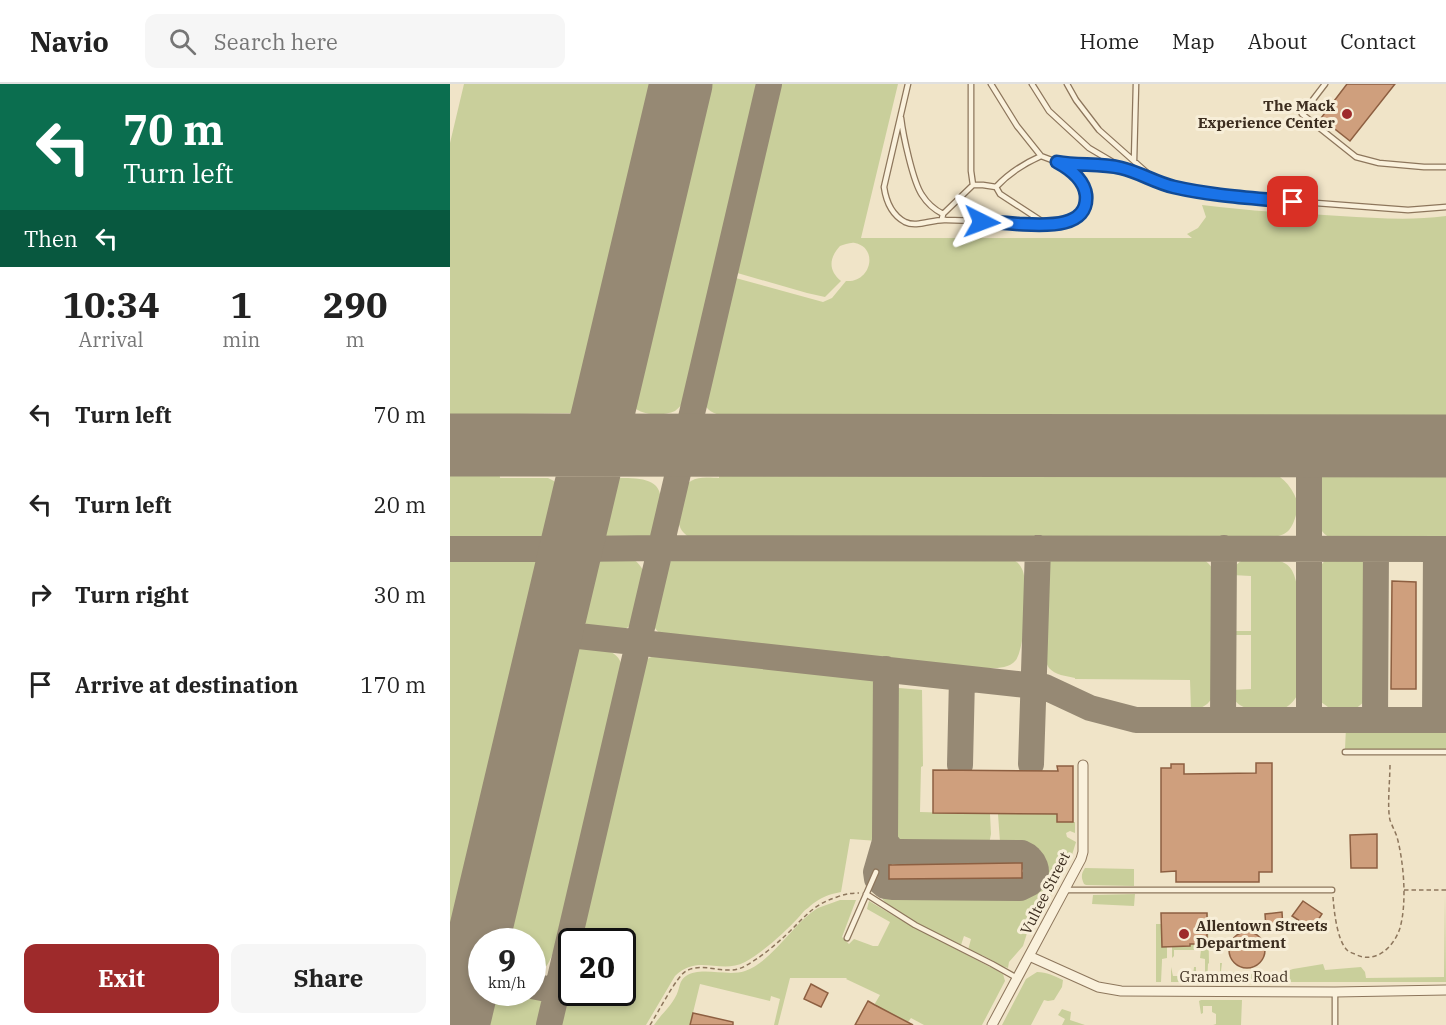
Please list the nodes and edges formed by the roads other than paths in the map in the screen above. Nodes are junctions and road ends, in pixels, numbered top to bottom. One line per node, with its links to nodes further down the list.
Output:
1 (908, 84): 8 (lane)
2 (971, 84): 15 (lane)
3 (991, 84): 9 (lane)
4 (1032, 84): 13 (lane)
5 (1067, 84): 10 (lane)
6 (1136, 84): 10 (lane)
7 (1325, 84): 12 (lane)
8 (901, 114): 18 (lane); 18 (lane)
9 (1041, 156): 11 (lane); 16 (lane)
10 (1134, 161): 14 (lane)
11 (1057, 162): 13 (lane); 19 (lane)
12 (1446, 167)
13 (1123, 168): 14 (lane)
14 (1158, 182): 17 (lane)
15 (973, 185): 16 (lane); 18 (lane)
16 (996, 187): 19 (lane)
17 (1446, 207)
18 (942, 217): 19 (lane)
19 (1048, 225)
20 (1345, 752): 21 (lane)
21 (1446, 752)
22 (1083, 765): 24 (street, Vultee Street)
23 (876, 872): 26 (lane)
24 (1065, 890): 25 (lane); 28 (street, Vultee Street)
25 (1332, 890)
26 (866, 894): 27 (lane); 29 (lane)
27 (847, 938)
28 (1029, 956): 29 (street, Vultee Street); 31 (street, Grammes Road)
29 (1017, 978): 32 (street, Vultee Street)
30 (1446, 990): 31 (street, Grammes Road)
31 (1335, 992): 33 (lane)
32 (992, 1025)
33 (1335, 1025)

